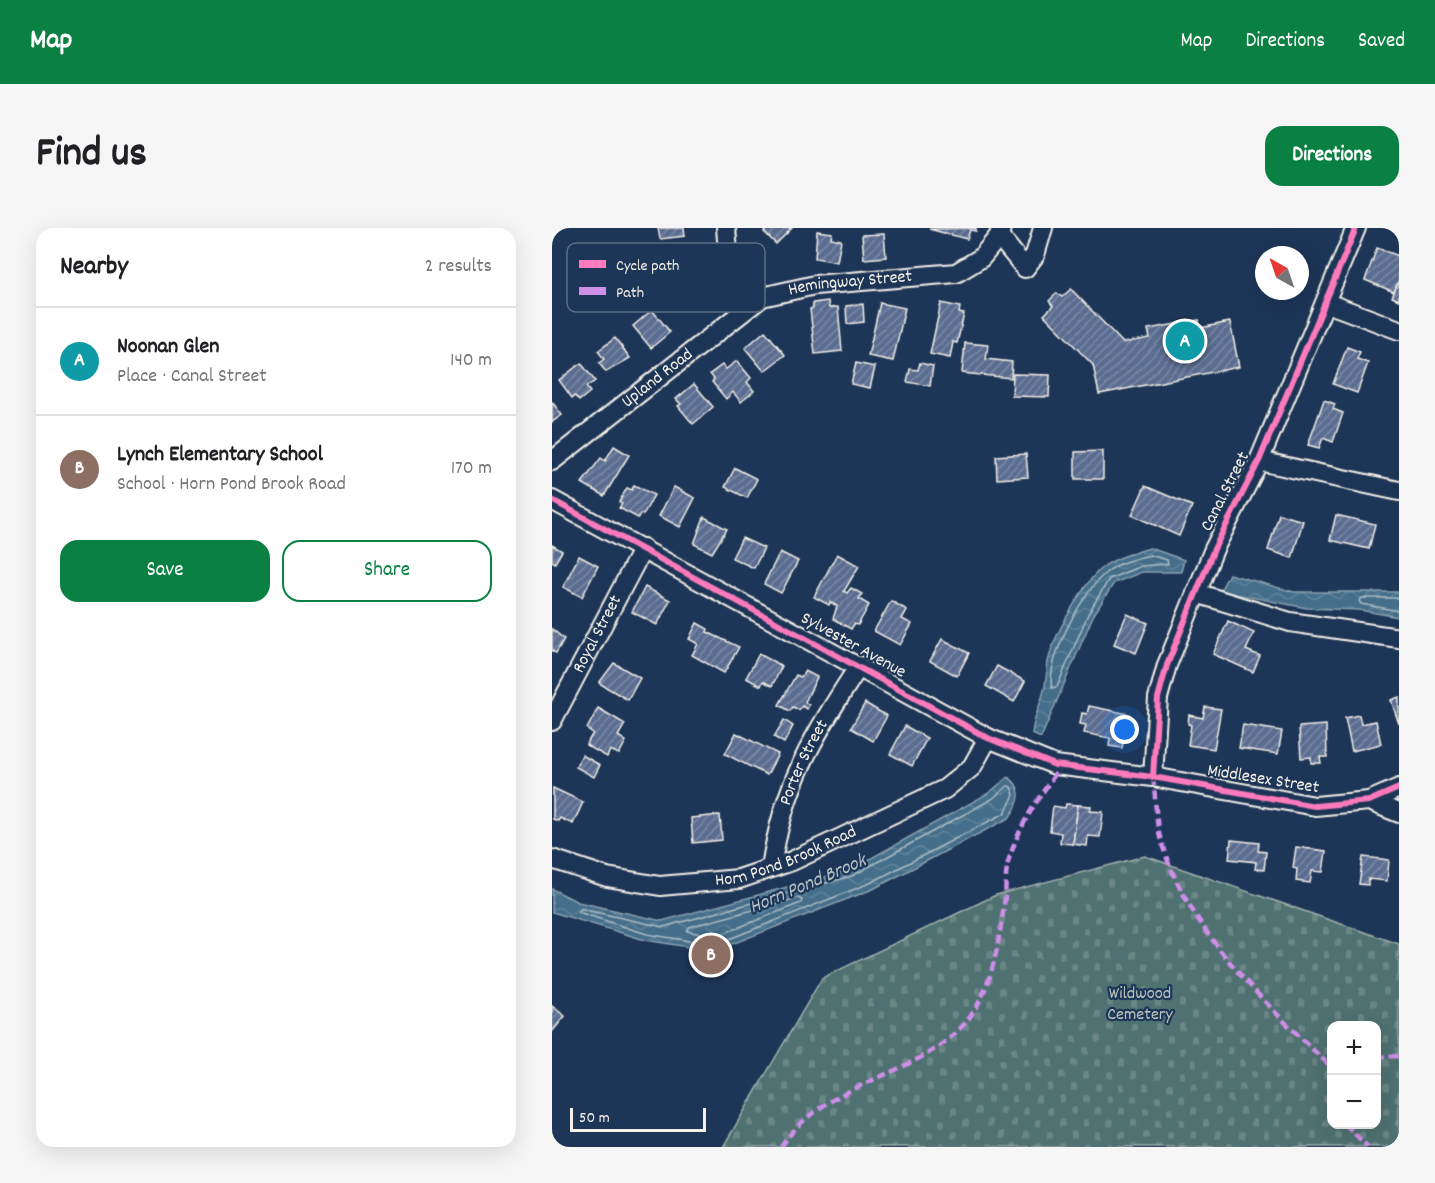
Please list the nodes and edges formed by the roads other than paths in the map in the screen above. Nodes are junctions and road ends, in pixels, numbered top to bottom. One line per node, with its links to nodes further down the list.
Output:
1 (726, 228): 5 (street)
2 (1043, 228): 4 (street)
3 (1356, 228): 7 (street, Canal Street)
4 (1000, 232): 6 (street, Hemingway Street)
5 (727, 243)
6 (765, 296)
7 (1327, 303): 9 (street); 11 (street, Canal Street)
8 (743, 312): 10 (street, Upland Road)
9 (1399, 330)
10 (552, 460)
11 (1259, 461): 12 (street); 15 (street, Canal Street)
12 (1399, 491)
13 (552, 500): 14 (street, Sylvester Avenue)
14 (643, 548): 17 (street, Sylvester Avenue); 18 (street, Royal Street)
15 (1196, 593): 16 (street); 20 (street, Canal Street)
16 (1399, 638)
17 (859, 666): 19 (street, Sylvester Avenue); 25 (street, Porter Street)
18 (552, 721)
19 (988, 738): 20 (street, Sylvester Avenue); 25 (street, Horn Pond Brook Road)
20 (1153, 777): 22 (street, Middlesex Street)
21 (1399, 788): 22 (street)
22 (1369, 801): 23 (street, Middlesex Street)
23 (1399, 813)
24 (552, 859): 25 (street, Horn Pond Brook Road)
25 (771, 868)

